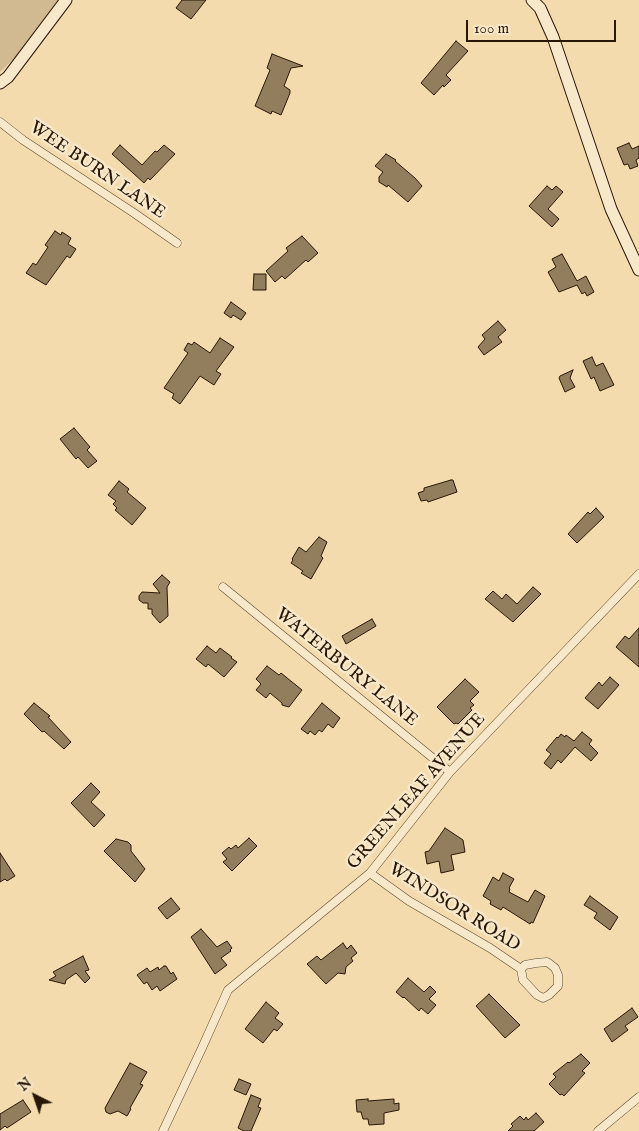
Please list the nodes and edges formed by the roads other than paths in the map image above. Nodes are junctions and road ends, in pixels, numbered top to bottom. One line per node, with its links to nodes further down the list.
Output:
1 (66, 0): 3 (street)
2 (532, 0): 6 (street)
3 (0, 83)
4 (0, 122): 5 (street, WEE BURN LANE)
5 (177, 243)
6 (639, 270)
7 (639, 574): 9 (street, GREENLEAF AVENUE)
8 (223, 587): 9 (street, WATERBURY LANE)
9 (450, 772): 10 (street, GREENLEAF AVENUE)
10 (370, 873): 11 (street, WINDSOR ROAD); 13 (street, GREENLEAF AVENUE)
11 (521, 969): 11 (street, WINDSOR ROAD)
12 (639, 1097): 14 (street)
13 (163, 1131)
14 (598, 1131)

